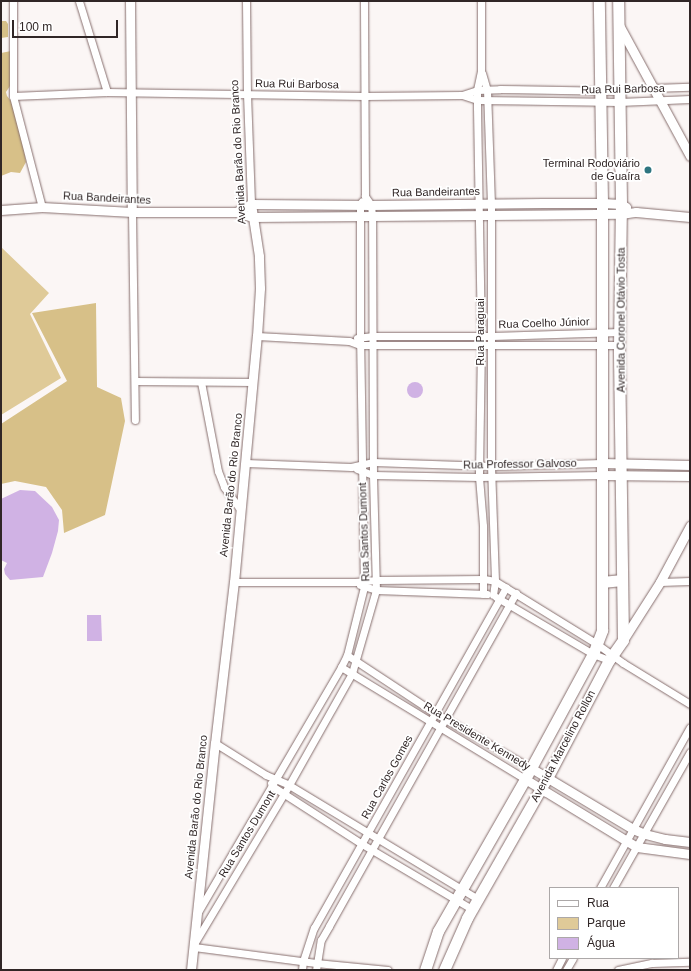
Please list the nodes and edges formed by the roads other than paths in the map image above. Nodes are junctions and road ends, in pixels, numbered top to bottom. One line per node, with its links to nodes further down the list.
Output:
1 (13, 1): 20 (street)
2 (79, 1): 16 (street)
3 (130, 1): 17 (street)
4 (246, 1): 18 (street, Avenida Barão do Rio Branco)
5 (364, 1): 21 (street, Rua Santos Dumont)
6 (481, 1): 10 (street, Rua Paraguai)
7 (599, 1): 22 (main road, Avenida Coronel Otávio Tosta)
8 (618, 1): 9 (main road, Avenida Coronel Otávio Tosta)
9 (619, 25): 12 (street); 23 (main road, Avenida Coronel Otávio Tosta)
10 (482, 71): 13 (street, Rua Paraguai); 14 (street, Rua Paraguai)
11 (690, 87): 12 (street, Rua Rui Barbosa)
12 (654, 88): 24 (street)
13 (477, 90): 14 (street, Rua Rui Barbosa); 19 (street, Rua Rui Barbosa); 26 (street, Rua Paraguai)
14 (487, 90): 15 (street, Rua Rui Barbosa); 27 (street, Rua Paraguai)
15 (542, 90): 22 (street, Rua Rui Barbosa); 28 (street)
16 (108, 92): 17 (street, Rua Rui Barbosa); 20 (street, Rua Rui Barbosa)
17 (131, 92): 18 (street, Rua Rui Barbosa); 44 (street)
18 (247, 94): 21 (street, Rua Rui Barbosa); 36 (street, Avenida Barão do Rio Branco)
19 (462, 95): 21 (street, Rua Rui Barbosa); 26 (street, Rua Rui Barbosa)
20 (13, 96): 40 (street)
21 (365, 96): 32 (street, Rua Santos Dumont)
22 (600, 96): 23 (street, Rua Rui Barbosa); 23 (street, Rua Rui Barbosa); 28 (street, Rua Rui Barbosa); 41 (main road, Avenida Coronel Otávio Tosta)
23 (619, 96): 24 (street, Rua Rui Barbosa); 42 (main road, Avenida Coronel Otávio Tosta)
24 (660, 99): 25 (street, Rua Rui Barbosa); 31 (street)
25 (690, 99)
26 (477, 100): 27 (street, Rua Rui Barbosa); 30 (street, Rua Paraguai)
27 (488, 100): 28 (street, Rua Rui Barbosa); 29 (street, Rua Paraguai)
28 (542, 100)
29 (489, 149): 30 (street); 34 (street, Rua Paraguai)
30 (478, 150): 33 (street, Rua Paraguai)
31 (690, 156)
32 (366, 196): 38 (street); 39 (street, Rua Santos Dumont)
33 (479, 203): 34 (street, Rua Bandeirantes); 37 (street, Rua Bandeirantes); 46 (street, Rua Paraguai)
34 (491, 203): 35 (street, Rua Bandeirantes); 47 (street, Rua Paraguai)
35 (543, 203): 41 (street, Rua Bandeirantes); 48 (street)
36 (251, 204): 38 (street, Rua Bandeirantes); 45 (street, Rua Bandeirantes); 53 (street, Avenida Barão do Rio Branco)
37 (429, 204): 39 (street, Rua Bandeirantes); 49 (street)
38 (360, 205): 39 (street, Rua Bandeirantes); 51 (street, Rua Santos Dumont)
39 (371, 205): 52 (street, Rua Santos Dumont)
40 (42, 207): 43 (street, Rua Bandeirantes); 44 (street, Rua Bandeirantes)
41 (602, 209): 42 (street, Rua Bandeirantes); 48 (street, Rua Bandeirantes); 54 (main road, Avenida Coronel Otávio Tosta)
42 (621, 209): 50 (street, Rua Bandeirantes); 55 (main road, Avenida Coronel Otávio Tosta)
43 (1, 210)
44 (132, 212): 45 (street, Rua Bandeirantes); 72 (street)
45 (236, 212): 53 (street, Rua Bandeirantes)
46 (479, 214): 47 (street, Rua Bandeirantes); 49 (street, Rua Bandeirantes); 57 (street, Rua Paraguai)
47 (491, 214): 48 (street, Rua Bandeirantes); 56 (street, Rua Paraguai)
48 (542, 214)
49 (428, 215): 52 (street, Rua Bandeirantes)
50 (688, 215)
51 (360, 216): 52 (street, Rua Bandeirantes); 53 (street, Rua Bandeirantes); 64 (street, Rua Santos Dumont)
52 (372, 216): 61 (street, Rua Santos Dumont)
53 (252, 217): 60 (street, Avenida Barão do Rio Branco)
54 (602, 259): 55 (main road); 59 (main road, Avenida Coronel Otávio Tosta)
55 (621, 260): 58 (main road, Avenida Coronel Otávio Tosta)
56 (491, 275): 57 (street); 63 (street, Rua Paraguai)
57 (479, 276): 62 (street, Rua Paraguai)
58 (620, 332): 59 (street, Rua Coelho Júnior); 71 (main road, Avenida Coronel Otávio Tosta)
59 (601, 333): 63 (street, Rua Coelho Júnior); 70 (main road, Avenida Coronel Otávio Tosta)
60 (257, 336): 65 (street, Rua Coelho Júnior); 74 (street, Avenida Barão do Rio Branco)
61 (373, 336): 62 (street, Rua Coelho Júnior); 64 (street, Rua Coelho Júnior); 67 (street, Rua Santos Dumont)
62 (480, 336): 63 (street, Rua Coelho Júnior); 68 (street, Rua Paraguai)
63 (492, 336): 69 (street, Rua Paraguai)
64 (360, 337): 65 (street, Rua Coelho Júnior); 66 (street, Rua Santos Dumont)
65 (349, 341): 66 (street, Rua Coelho Júnior)
66 (360, 345): 67 (street, Rua Coelho Júnior); 84 (street, Rua Santos Dumont)
67 (373, 345): 68 (street, Rua Coelho Júnior); 78 (street, Rua Santos Dumont)
68 (481, 345): 69 (street, Rua Coelho Júnior); 81 (street, Rua Paraguai)
69 (491, 345): 70 (street, Rua Coelho Júnior); 82 (street, Rua Paraguai)
70 (602, 345): 71 (street, Rua Coelho Júnior); 76 (main road, Avenida Coronel Otávio Tosta)
71 (619, 346): 75 (main road, Avenida Coronel Otávio Tosta)
72 (135, 381): 73 (street); 77 (street)
73 (201, 382): 74 (street); 91 (street)
74 (253, 382): 79 (street, Avenida Barão do Rio Branco)
75 (620, 400): 76 (main road); 85 (main road, Avenida Coronel Otávio Tosta)
76 (602, 402): 80 (main road, Avenida Coronel Otávio Tosta)
77 (135, 420)
78 (373, 462): 81 (street, Rua Professor Galvoso); 84 (street, Rua Professor Galvoso); 86 (street, Rua Santos Dumont)
79 (246, 463): 84 (street, Rua Professor Galvoso); 91 (street, Avenida Barão do Rio Branco)
80 (602, 463): 82 (street, Rua Professor Galvoso); 85 (street, Rua Professor Galvoso); 87 (main road, Avenida Coronel Otávio Tosta)
81 (480, 465): 82 (street, Rua Professor Galvoso); 90 (street, Rua Paraguai)
82 (491, 466): 88 (street, Rua Paraguai)
83 (690, 466): 85 (street, Rua Professor Galvoso)
84 (361, 468): 86 (street, Rua Professor Galvoso); 103 (street, Rua Santos Dumont)
85 (621, 469): 87 (street, Rua Professor Galvoso); 89 (street, Rua Professor Galvoso); 97 (main road, Avenida Coronel Otávio Tosta)
86 (373, 475): 90 (street, Rua Professor Galvoso); 96 (street, Rua Santos Dumont)
87 (602, 475): 88 (street, Rua Professor Galvoso); 101 (main road, Avenida Coronel Otávio Tosta)
88 (491, 476): 90 (street, Rua Professor Galvoso); 92 (street, Rua Paraguai)
89 (690, 476)
90 (479, 477): 93 (street, Rua Paraguai)
91 (240, 509): 100 (street, Avenida Barão do Rio Branco)
92 (493, 524): 93 (street); 98 (street, Rua Paraguai)
93 (483, 526): 95 (street, Rua Paraguai)
94 (690, 526): 102 (street, Avenida Marcelino Rollon)
95 (484, 579): 96 (street); 98 (street); 107 (street, Rua Paraguai)
96 (377, 580): 103 (street); 105 (street, Rua Santos Dumont)
97 (622, 580): 101 (main road); 113 (main road, Avenida Coronel Otávio Tosta)
98 (495, 581): 104 (street); 108 (street, Rua Paraguai)
99 (690, 581): 102 (street)
100 (234, 582): 103 (street); 127 (street, Avenida Barão do Rio Branco)
101 (602, 582): 112 (main road, Avenida Coronel Otávio Tosta)
102 (660, 582): 113 (street, Avenida Marcelino Rollon)
103 (364, 584): 105 (street); 115 (street, Rua Santos Dumont)
104 (506, 587): 106 (street); 108 (street, Rua Carlos Gomes)
105 (376, 590): 107 (street); 117 (street, Rua Santos Dumont)
106 (516, 593): 109 (street, Rua Carlos Gomes); 110 (street)
107 (483, 594): 108 (street)
108 (496, 597): 109 (street); 121 (street, Rua Carlos Gomes)
109 (509, 605): 111 (street); 122 (street, Rua Carlos Gomes)
110 (554, 617): 111 (street); 114 (street)
111 (547, 627): 114 (street)
112 (602, 630): 114 (main road, Avenida Marcelino Rollon)
113 (623, 640): 116 (main road, Avenida Marcelino Rollon)
114 (595, 649): 116 (street); 116 (street); 130 (main road, Avenida Marcelino Rollon)
115 (347, 655): 117 (street, Rua Presidente Kennedy); 118 (street, Rua Santos Dumont)
116 (611, 658): 120 (street); 133 (main road, Avenida Marcelino Rollon)
117 (356, 662): 119 (street, Rua Santos Dumont); 121 (street, Rua Presidente Kennedy)
118 (341, 667): 119 (street, Rua Presidente Kennedy); 132 (street, Rua Santos Dumont)
119 (352, 673): 123 (street, Rua Presidente Kennedy); 135 (street, Rua Santos Dumont)
120 (690, 704)
121 (435, 712): 122 (street, Rua Presidente Kennedy); 123 (street, Rua Carlos Gomes)
122 (444, 718): 124 (street, Rua Carlos Gomes); 126 (street, Rua Presidente Kennedy)
123 (430, 722): 124 (street, Rua Presidente Kennedy); 140 (street, Rua Carlos Gomes)
124 (439, 727): 128 (street, Rua Presidente Kennedy); 142 (street, Rua Carlos Gomes)
125 (690, 727): 139 (street)
126 (480, 739): 128 (street); 130 (street, Rua Presidente Kennedy)
127 (215, 744): 131 (street); 154 (street, Avenida Barão do Rio Branco)
128 (474, 748): 134 (street, Rua Presidente Kennedy)
129 (690, 752): 141 (street)
130 (531, 768): 133 (street, Rua Presidente Kennedy); 134 (main road, Avenida Marcelino Rollon)
131 (266, 775): 132 (street); 136 (street)
132 (277, 778): 135 (street); 136 (street, Rua Santos Dumont)
133 (547, 778): 137 (main road, Avenida Marcelino Rollon); 139 (street, Rua Presidente Kennedy)
134 (525, 779): 137 (street, Rua Presidente Kennedy); 151 (main road, Avenida Marcelino Rollon)
135 (289, 785): 138 (street, Rua Santos Dumont); 140 (street)
136 (272, 786): 138 (street); 154 (street, Rua Santos Dumont)
137 (541, 788): 143 (street, Rua Presidente Kennedy); 153 (main road, Avenida Marcelino Rollon)
138 (284, 793): 145 (street); 155 (street, Rua Santos Dumont)
139 (632, 829): 141 (street, Rua Presidente Kennedy); 143 (street)
140 (369, 832): 142 (street); 145 (street, Rua Carlos Gomes)
141 (645, 834): 144 (street, Rua Presidente Kennedy); 146 (street)
142 (378, 838): 147 (street, Rua Carlos Gomes); 151 (street)
143 (626, 841): 146 (street, Rua Presidente Kennedy); 149 (street)
144 (690, 842)
145 (362, 844): 147 (street); 158 (street, Rua Carlos Gomes)
146 (637, 847): 148 (street, Rua Presidente Kennedy); 150 (street)
147 (372, 849): 152 (street); 160 (street, Rua Carlos Gomes)
148 (690, 854)
149 (601, 887)
150 (614, 887)
151 (461, 889): 152 (main road, Avenida Marcelino Rollon); 153 (street)
152 (456, 899): 153 (street); 164 (main road, Avenida Marcelino Rollon)
153 (475, 904): 165 (main road, Avenida Marcelino Rollon)
154 (197, 914): 155 (street, Avenida Barão do Rio Branco)
155 (194, 946): 158 (street); 161 (street, Avenida Barão do Rio Branco)
156 (562, 959): 166 (street)
157 (572, 959): 167 (street)
158 (303, 961): 160 (street); 162 (street, Rua Carlos Gomes)
159 (690, 962): 168 (street)
160 (316, 967): 163 (street)
161 (191, 970)
162 (302, 970)
163 (388, 970)
164 (425, 970)
165 (444, 970)
166 (556, 970)
167 (566, 970)
168 (618, 970)

